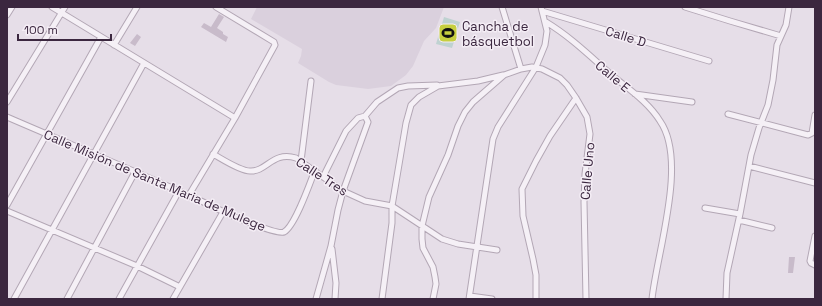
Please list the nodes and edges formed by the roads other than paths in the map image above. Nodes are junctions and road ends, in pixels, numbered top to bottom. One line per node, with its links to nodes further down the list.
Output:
1 (12, 7): 11 (street)
2 (52, 7): 10 (street)
3 (65, 7): 10 (street)
4 (137, 7): 15 (street)
5 (216, 7): 31 (street)
6 (502, 7): 19 (street)
7 (685, 7): 13 (street)
8 (789, 7): 13 (street)
9 (542, 9): 12 (street); 16 (street, Calle D)
10 (61, 12): 14 (street); 25 (street)
11 (7, 15)
12 (546, 22): 18 (street); 23 (street, Calle E)
13 (781, 36): 32 (street)
14 (101, 37): 15 (street); 33 (street)
15 (114, 45): 17 (street)
16 (709, 61)
17 (144, 63): 31 (street); 34 (street)
18 (536, 67): 19 (street); 24 (street, Calle Uno); 57 (street)
19 (521, 69): 20 (street)
20 (504, 75): 22 (street); 52 (street)
21 (310, 81): 36 (street)
22 (440, 85): 29 (street); 46 (street)
23 (635, 94): 26 (street, Calle E); 75 (street)
24 (576, 98): 73 (street); 74 (street, Calle Uno)
25 (7, 102)
26 (692, 102)
27 (728, 114): 32 (street)
28 (815, 115): 32 (street)
29 (365, 116): 40 (street); 43 (street)
30 (7, 117): 33 (street, Calle Misión de Santa Maria de Mulege)
31 (235, 118): 35 (street)
32 (761, 123): 37 (street)
33 (47, 134): 34 (street, Calle Misión de Santa Maria de Mulege); 45 (street)
34 (93, 154): 39 (street, Calle Misión de Santa Maria de Mulege); 54 (street)
35 (213, 154): 36 (street, Calle Tres); 44 (street)
36 (301, 161): 38 (street, Calle Tres)
37 (749, 166): 41 (street); 50 (street)
38 (315, 170): 40 (street, Calle Tres); 49 (street, Calle Misión de Santa Maria de Mulege)
39 (135, 172): 42 (street, Calle Misión de Santa Maria de Mulege); 58 (street)
40 (323, 177): 43 (street, Calle Tres)
41 (815, 183)
42 (179, 191): 44 (street, Calle Misión de Santa Maria de Mulege); 61 (street)
43 (343, 191): 46 (street, Calle Tres); 56 (street)
44 (189, 195): 49 (street, Calle Misión de Santa Maria de Mulege)
45 (7, 205)
46 (392, 206): 52 (street, Calle Tres); 70 (street)
47 (705, 208): 50 (street)
48 (7, 211): 54 (street)
49 (223, 212): 62 (street)
50 (740, 214): 51 (street)
51 (739, 220): 53 (street); 76 (street)
52 (422, 226): 57 (street, Calle Tres); 71 (street)
53 (772, 228)
54 (52, 230): 58 (street); 64 (street)
55 (815, 236): 60 (street)
56 (331, 246): 68 (street); 69 (street)
57 (477, 246): 59 (street, Calle Tres); 63 (street)
58 (94, 248): 61 (street); 65 (street)
59 (497, 250)
60 (815, 265)
61 (137, 266): 62 (street); 66 (street)
62 (180, 286): 67 (street)
63 (469, 298): 72 (street)
64 (14, 299)
65 (67, 299)
66 (119, 299)
67 (173, 299)
68 (316, 299)
69 (335, 299)
70 (382, 299)
71 (433, 299)
72 (492, 299)
73 (536, 299)
74 (586, 299)
75 (652, 299)
76 (726, 299)

